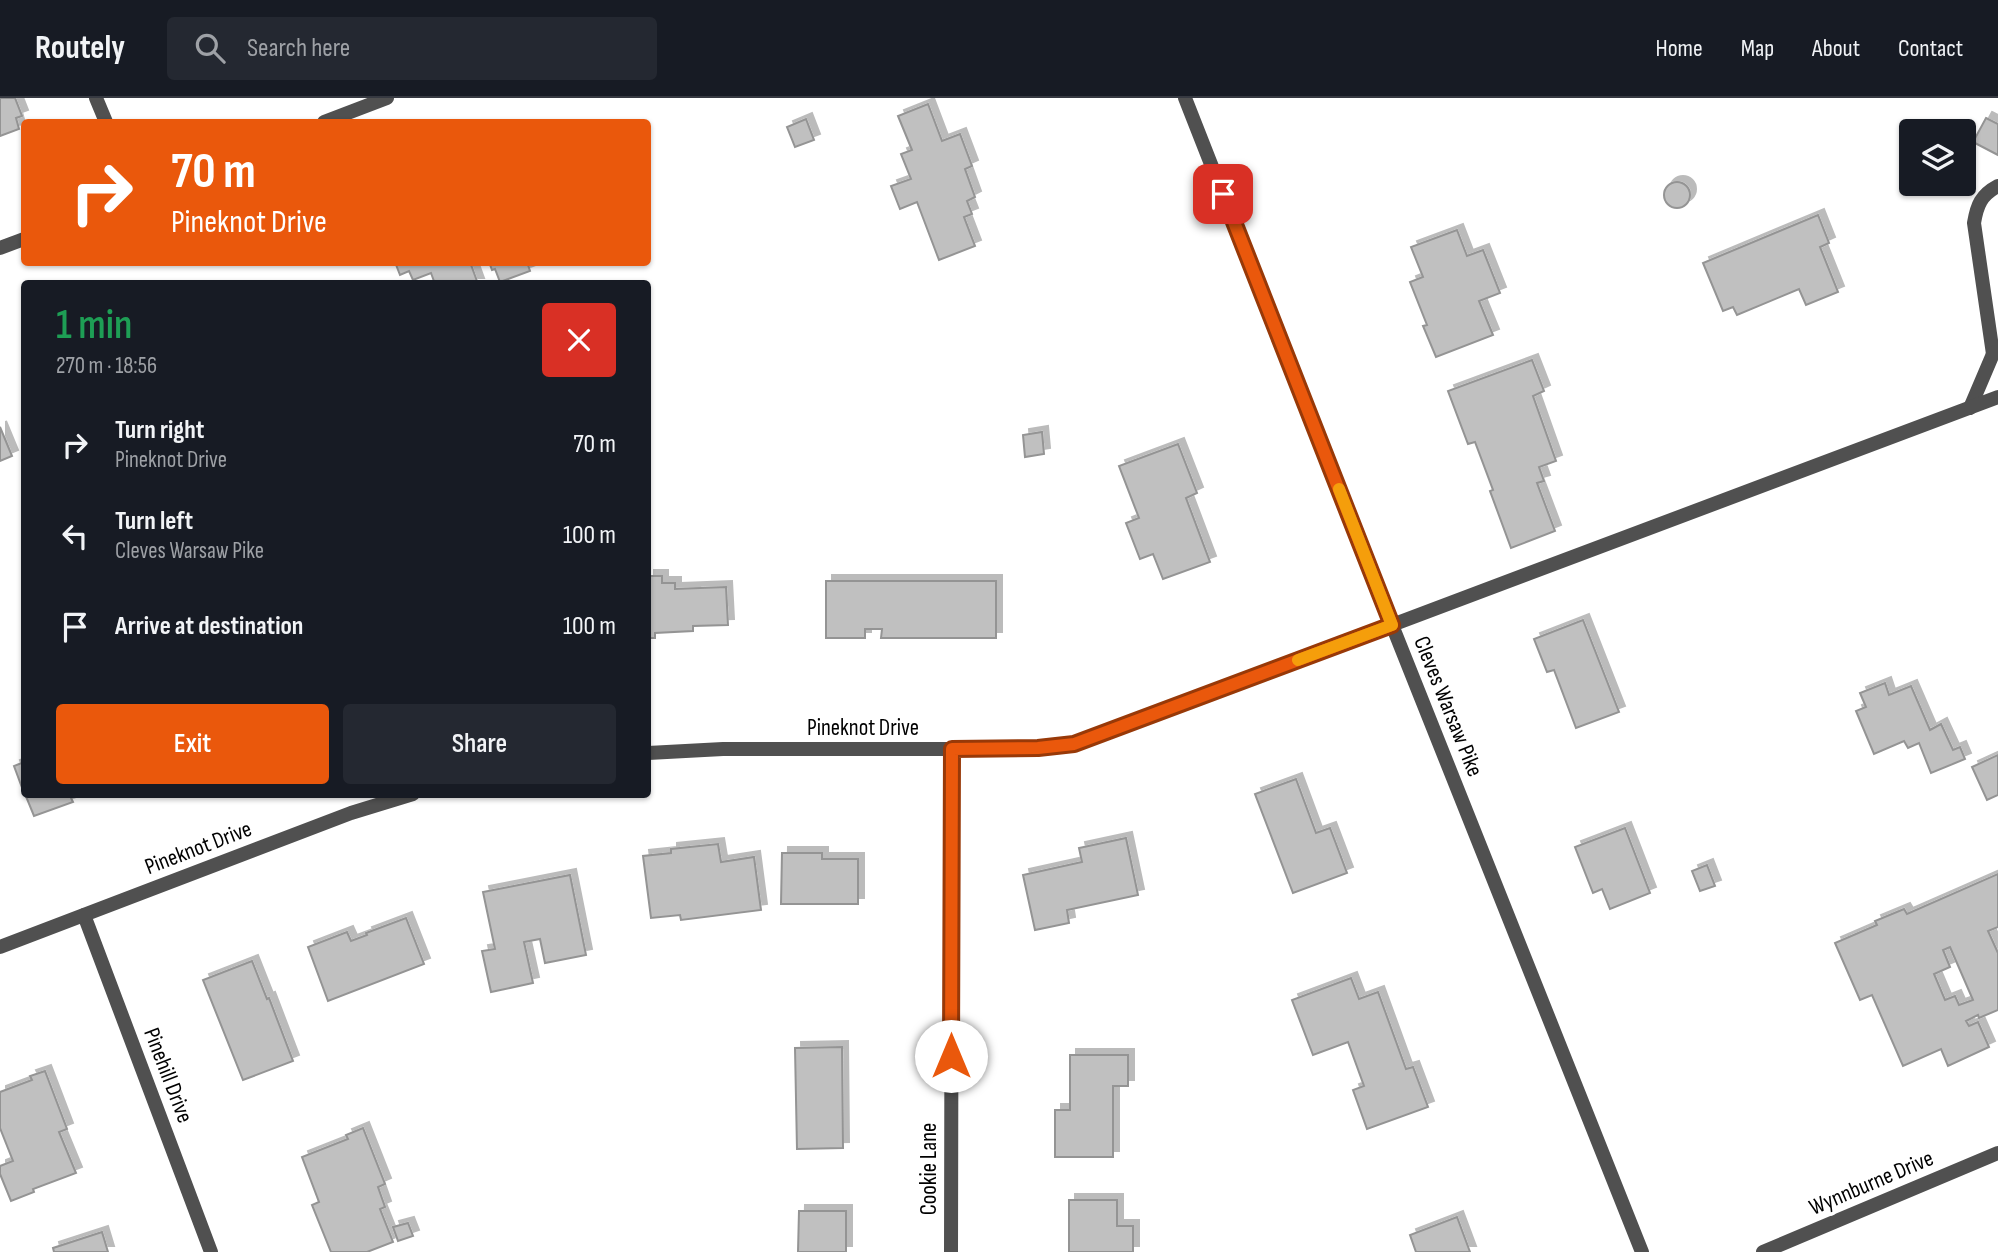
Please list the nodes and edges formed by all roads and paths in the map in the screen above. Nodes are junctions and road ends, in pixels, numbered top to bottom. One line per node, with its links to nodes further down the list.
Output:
1 (96, 98): 4 (street)
2 (387, 98): 5 (street)
3 (1185, 98): 12 (street, Cleves Warsaw Pike)
4 (105, 119)
5 (332, 119)
6 (1998, 186): 9 (street)
7 (21, 240): 8 (street)
8 (0, 248)
9 (1996, 352): 11 (street)
10 (1998, 397): 11 (street, Pineknot Drive)
11 (1970, 408): 12 (street, Pineknot Drive)
12 (1392, 625): 13 (street, Pineknot Drive); 21 (street, Cleves Warsaw Pike)
13 (952, 749): 14 (street, Pineknot Drive); 20 (street, Cookie Lane)
14 (651, 753)
15 (400, 798): 16 (street, Pineknot Drive)
16 (84, 915): 17 (street, Pineknot Drive); 19 (street, Pinehill Drive)
17 (0, 947)
18 (1998, 1153): 22 (street, Wynnburne Drive)
19 (211, 1252)
20 (951, 1252)
21 (1642, 1252)
22 (1763, 1252)

